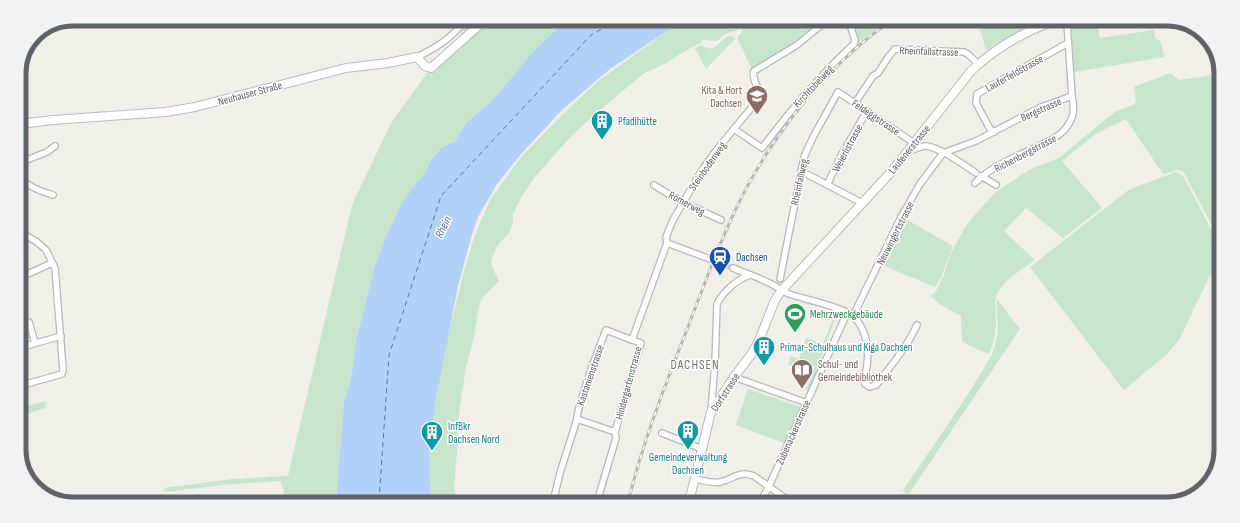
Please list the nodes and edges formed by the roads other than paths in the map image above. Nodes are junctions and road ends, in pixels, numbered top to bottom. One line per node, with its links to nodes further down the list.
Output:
1 (461, 26): 8 (street, Neuhauser Straße)
2 (478, 26): 8 (street)
3 (820, 26): 15 (street, Steinbodenweg)
4 (850, 26): 15 (street, Kirchtobelweg)
5 (1040, 26): 9 (street, Laufenerstrasse)
6 (1067, 26): 7 (street, Bergstrasse)
7 (1068, 42): 11 (street, Bergstrasse); 16 (street, Lauferfeldstrasse)
8 (414, 58): 14 (street, Neuhauser Straße)
9 (978, 64): 12 (street, Rheinfallstrasse); 18 (street, Laufenerstrasse)
10 (838, 92): 12 (street, Feldeggstrasse); 21 (street, Rheinfallweg)
11 (1072, 96): 16 (street, Bergstrasse); 22 (street, Richenbergstrasse)
12 (855, 103): 13 (street, Feldeggstrasse)
13 (867, 111): 18 (street, Feldeggstrasse); 26 (street, Weierlistrasse)
14 (26, 123)
15 (734, 129): 29 (street, Steinbodenweg)
16 (994, 132): 19 (street, Bergstrasse)
17 (55, 146): 20 (street)
18 (912, 146): 19 (street); 30 (street, Laufenerstrasse)
19 (943, 153): 22 (street); 41 (street, Neuwingertstrasse)
20 (26, 160)
21 (801, 171): 26 (street); 39 (street, Rheinfallweg)
22 (979, 174): 23 (street, Richenbergstrasse); 27 (street)
23 (974, 183)
24 (26, 184): 28 (street)
25 (654, 185): 29 (street, Römerweg)
26 (827, 185): 30 (street)
27 (996, 185)
28 (53, 195)
29 (683, 202): 31 (street, Römerweg); 33 (street, Steinbodenweg)
30 (862, 203): 40 (street, Laufenerstrasse)
31 (721, 220)
32 (26, 235): 35 (street)
33 (667, 243): 34 (street); 45 (street, Hindergartenstrasse)
34 (710, 259)
35 (52, 263): 37 (street); 44 (street)
36 (733, 268): 38 (street)
37 (26, 275)
38 (750, 275): 40 (street); 51 (street)
39 (780, 279): 40 (street); 40 (street, Rheinfallweg)
40 (781, 287): 41 (street); 48 (street, Dorfstrasse)
41 (850, 315): 43 (street); 50 (street, Zubenackerstrasse)
42 (29, 322): 46 (street)
43 (917, 325)
44 (61, 336): 46 (street); 49 (street)
45 (632, 340): 52 (street, Kastanienstrasse); 53 (street, Hindergartenstrasse)
46 (35, 343): 47 (street)
47 (26, 346)
48 (734, 377): 50 (street); 51 (street, Dorfstrasse)
49 (26, 384)
50 (807, 403): 57 (street, Zubenackerstrasse)
51 (711, 412): 55 (street, Dorfstrasse)
52 (577, 419): 53 (street, Hindergartenstrasse); 58 (street)
53 (615, 432): 59 (street)
54 (662, 433): 55 (street)
55 (702, 449): 56 (street, Dorfstrasse)
56 (694, 479): 57 (street); 60 (street, Dorfstrasse)
57 (769, 486): 61 (street, Zubenackerstrasse); 62 (street)
58 (554, 497)
59 (598, 497)
60 (690, 497)
61 (763, 497)
62 (784, 497)

